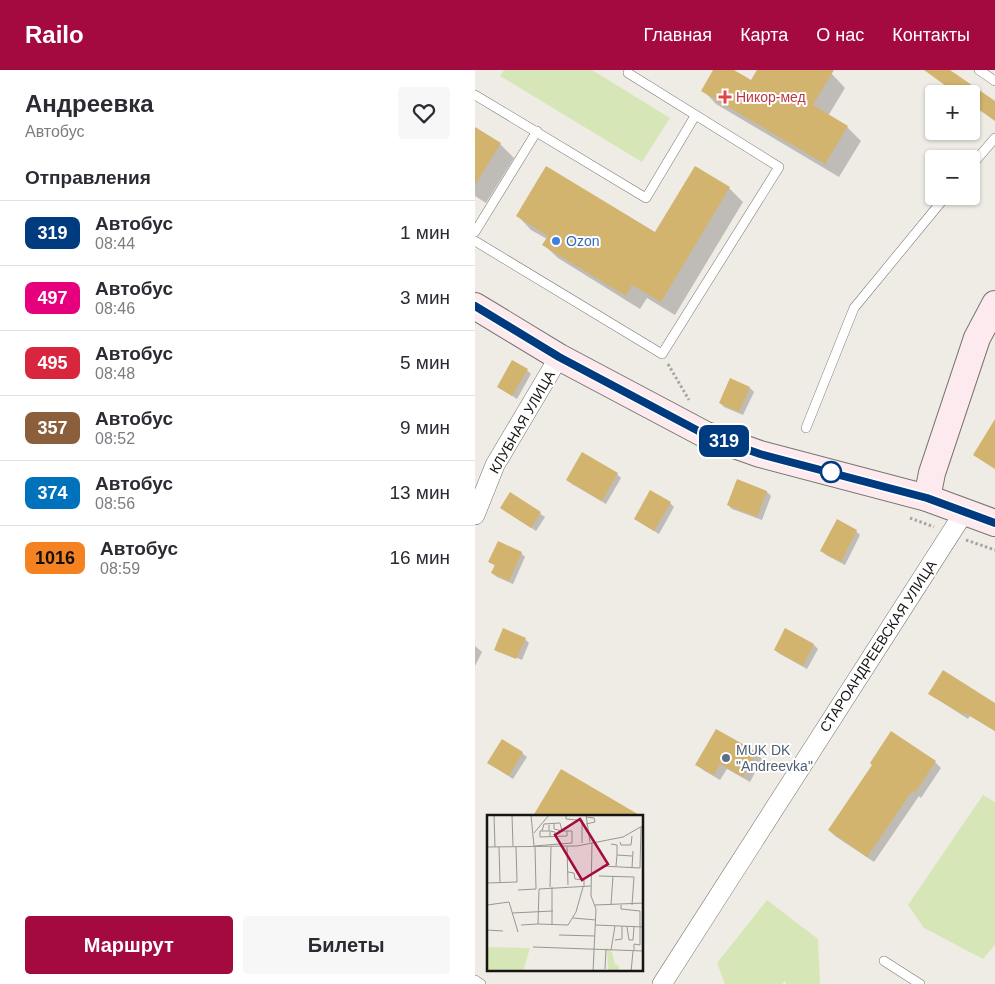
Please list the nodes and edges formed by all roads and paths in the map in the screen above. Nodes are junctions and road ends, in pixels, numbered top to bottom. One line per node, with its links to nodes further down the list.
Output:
1 (979, 70): 3 (lane)
2 (627, 71): 5 (lane)
3 (995, 81)
4 (475, 95): 6 (lane)
5 (695, 116): 6 (lane); 14 (lane)
6 (537, 131): 10 (lane)
7 (995, 138): 8 (lane)
8 (980, 156)
9 (939, 205): 17 (lane)
10 (475, 232)
11 (475, 241): 14 (lane)
12 (995, 304): 18 (main road)
13 (475, 306): 15 (main road)
14 (662, 354): 16 (path)
15 (559, 357): 18 (main road); 20 (street, КЛУБНАЯ УЛИЦА)
16 (690, 402)
17 (806, 428)
18 (927, 498): 19 (main road)
19 (965, 511): 21 (main road); 22 (street, СТАРОАНДРЕЕВСКАЯ УЛИЦА)
20 (475, 515)
21 (995, 523)
22 (950, 534): 23 (path); 27 (street, СТАРОАНДРЕЕВСКАЯ УЛИЦА)
23 (995, 550)
24 (884, 961): 28 (lane)
25 (475, 980): 26 (lane)
26 (481, 984)
27 (662, 984)
28 (920, 984)

